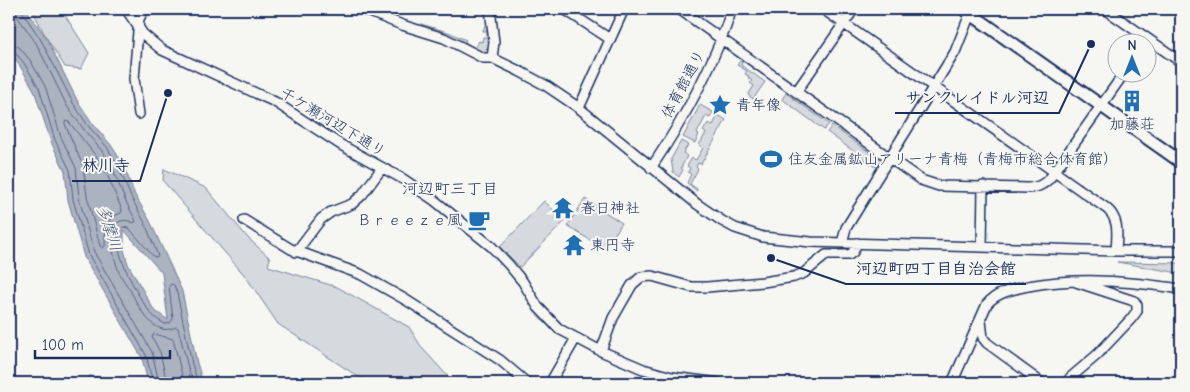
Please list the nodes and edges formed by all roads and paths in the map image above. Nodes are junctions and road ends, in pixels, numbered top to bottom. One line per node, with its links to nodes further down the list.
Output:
1 (126, 9): 14 (street, 千ケ瀬河辺下通り)
2 (144, 9): 14 (street)
3 (362, 9): 19 (street)
4 (490, 9): 19 (street)
5 (564, 9): 17 (street)
6 (624, 9): 17 (street)
7 (679, 9): 16 (street)
8 (732, 9): 16 (street, 体育館通り)
9 (823, 9): 13 (street)
10 (854, 9): 13 (street)
11 (1105, 9): 15 (street)
12 (969, 10): 22 (street); 24 (main road)
13 (844, 23): 22 (street); 23 (street)
14 (139, 26): 26 (street); 29 (street, 千ケ瀬河辺下通り)
15 (1135, 32)
16 (721, 39): 23 (street); 30 (street, 体育館通り)
17 (610, 40): 25 (street)
18 (1158, 48): 20 (street)
19 (492, 58): 25 (street)
20 (1181, 62)
21 (1118, 82): 24 (street)
22 (933, 87): 27 (street); 31 (street)
23 (796, 92): 27 (street)
24 (1101, 106): 28 (main road); 31 (street)
25 (579, 108): 30 (street)
26 (139, 114)
27 (890, 158): 32 (street); 34 (street)
28 (1181, 162)
29 (382, 168): 39 (street); 43 (street, 千ケ瀬河辺下通り)
30 (651, 168): 34 (street)
31 (1055, 172): 32 (street); 37 (street)
32 (983, 186): 36 (street)
33 (244, 220): 39 (street)
34 (842, 243): 35 (street)
35 (857, 244): 36 (street); 44 (street)
36 (982, 247): 37 (street)
37 (1116, 251): 38 (street)
38 (1181, 251)
39 (296, 252): 48 (street)
40 (1074, 281): 41 (street); 42 (street); 53 (street)
41 (1181, 289)
42 (981, 322): 51 (street); 52 (street)
43 (576, 338): 44 (street, 千ケ瀬河辺下通り); 49 (street)
44 (601, 351): 46 (street, 千ケ瀬河辺下通り)
45 (9, 379): 47 (street)
46 (699, 382): 50 (street, 千ケ瀬河辺下通り)
47 (12, 383)
48 (527, 383)
49 (550, 383)
50 (719, 383)
51 (952, 383)
52 (1042, 383)
53 (1067, 383)

